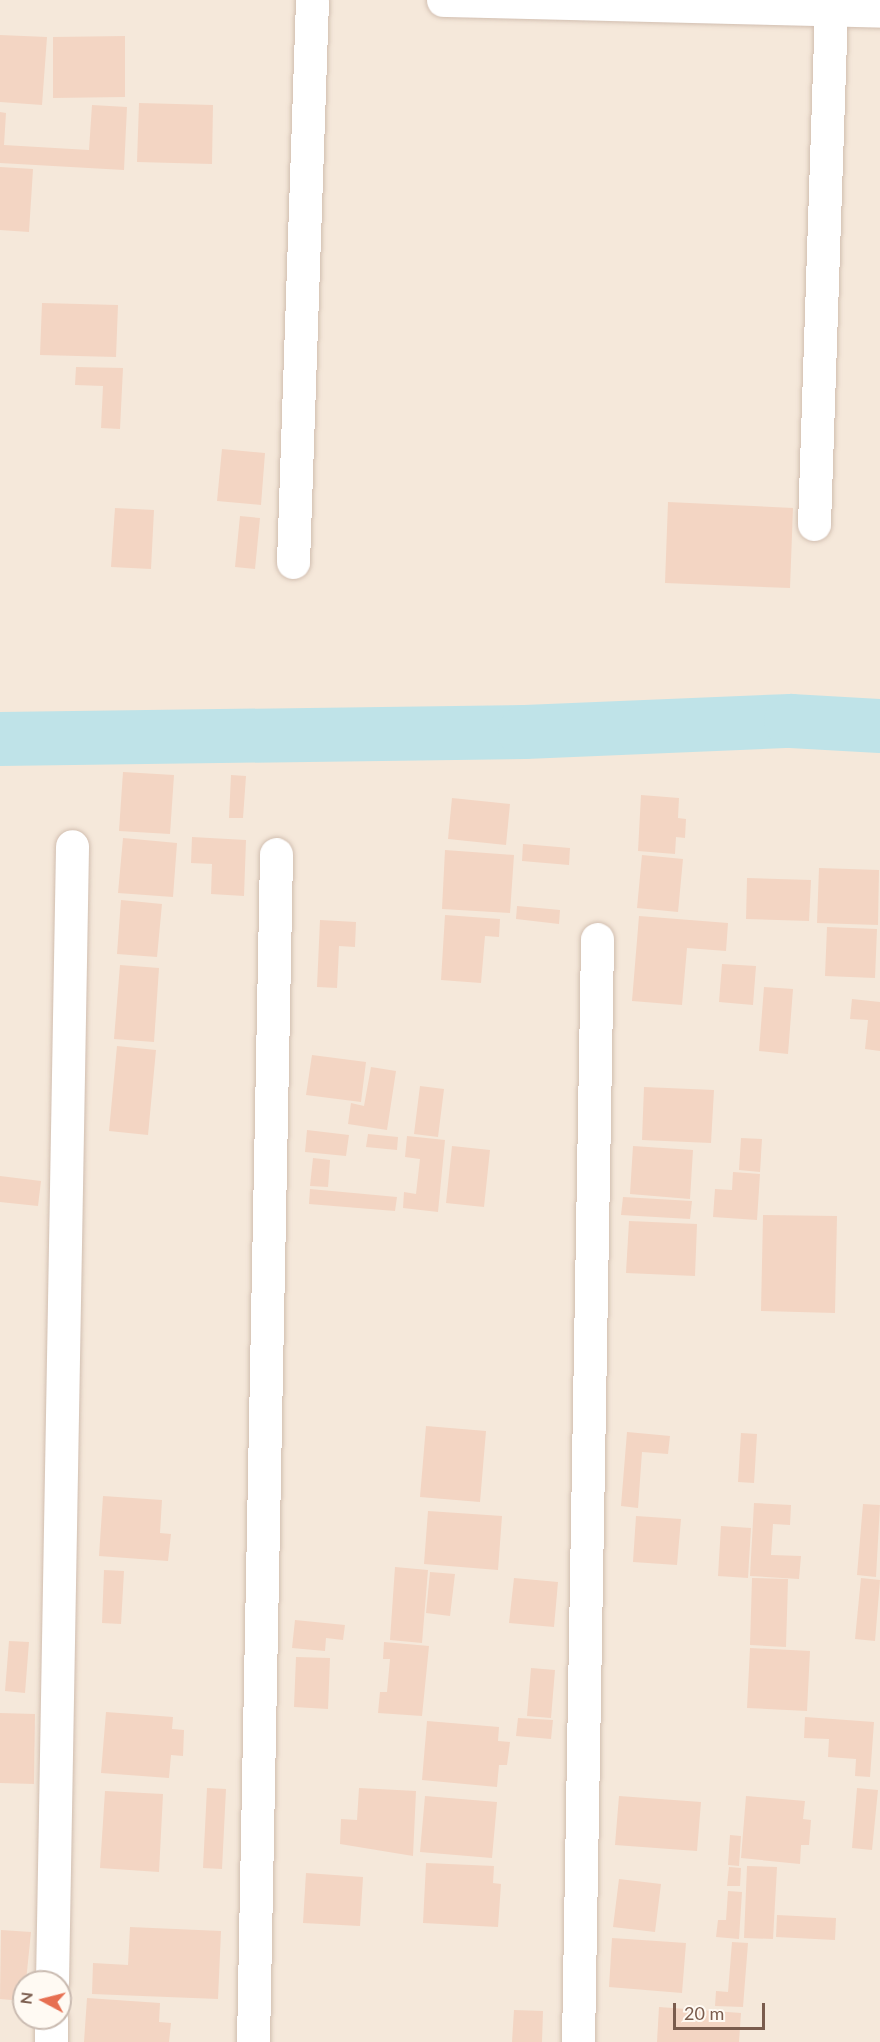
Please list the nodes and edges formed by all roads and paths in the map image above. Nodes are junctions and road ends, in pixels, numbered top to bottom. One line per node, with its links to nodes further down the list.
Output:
1 (312, 0): 7 (street)
2 (443, 0): 3 (street)
3 (563, 2): 4 (street)
4 (831, 10): 5 (street); 6 (street)
5 (880, 11)
6 (814, 524)
7 (293, 562)
8 (72, 846): 11 (street)
9 (276, 854): 12 (street)
10 (597, 939): 13 (street)
11 (52, 1970)
12 (254, 2042)
13 (578, 2042)

